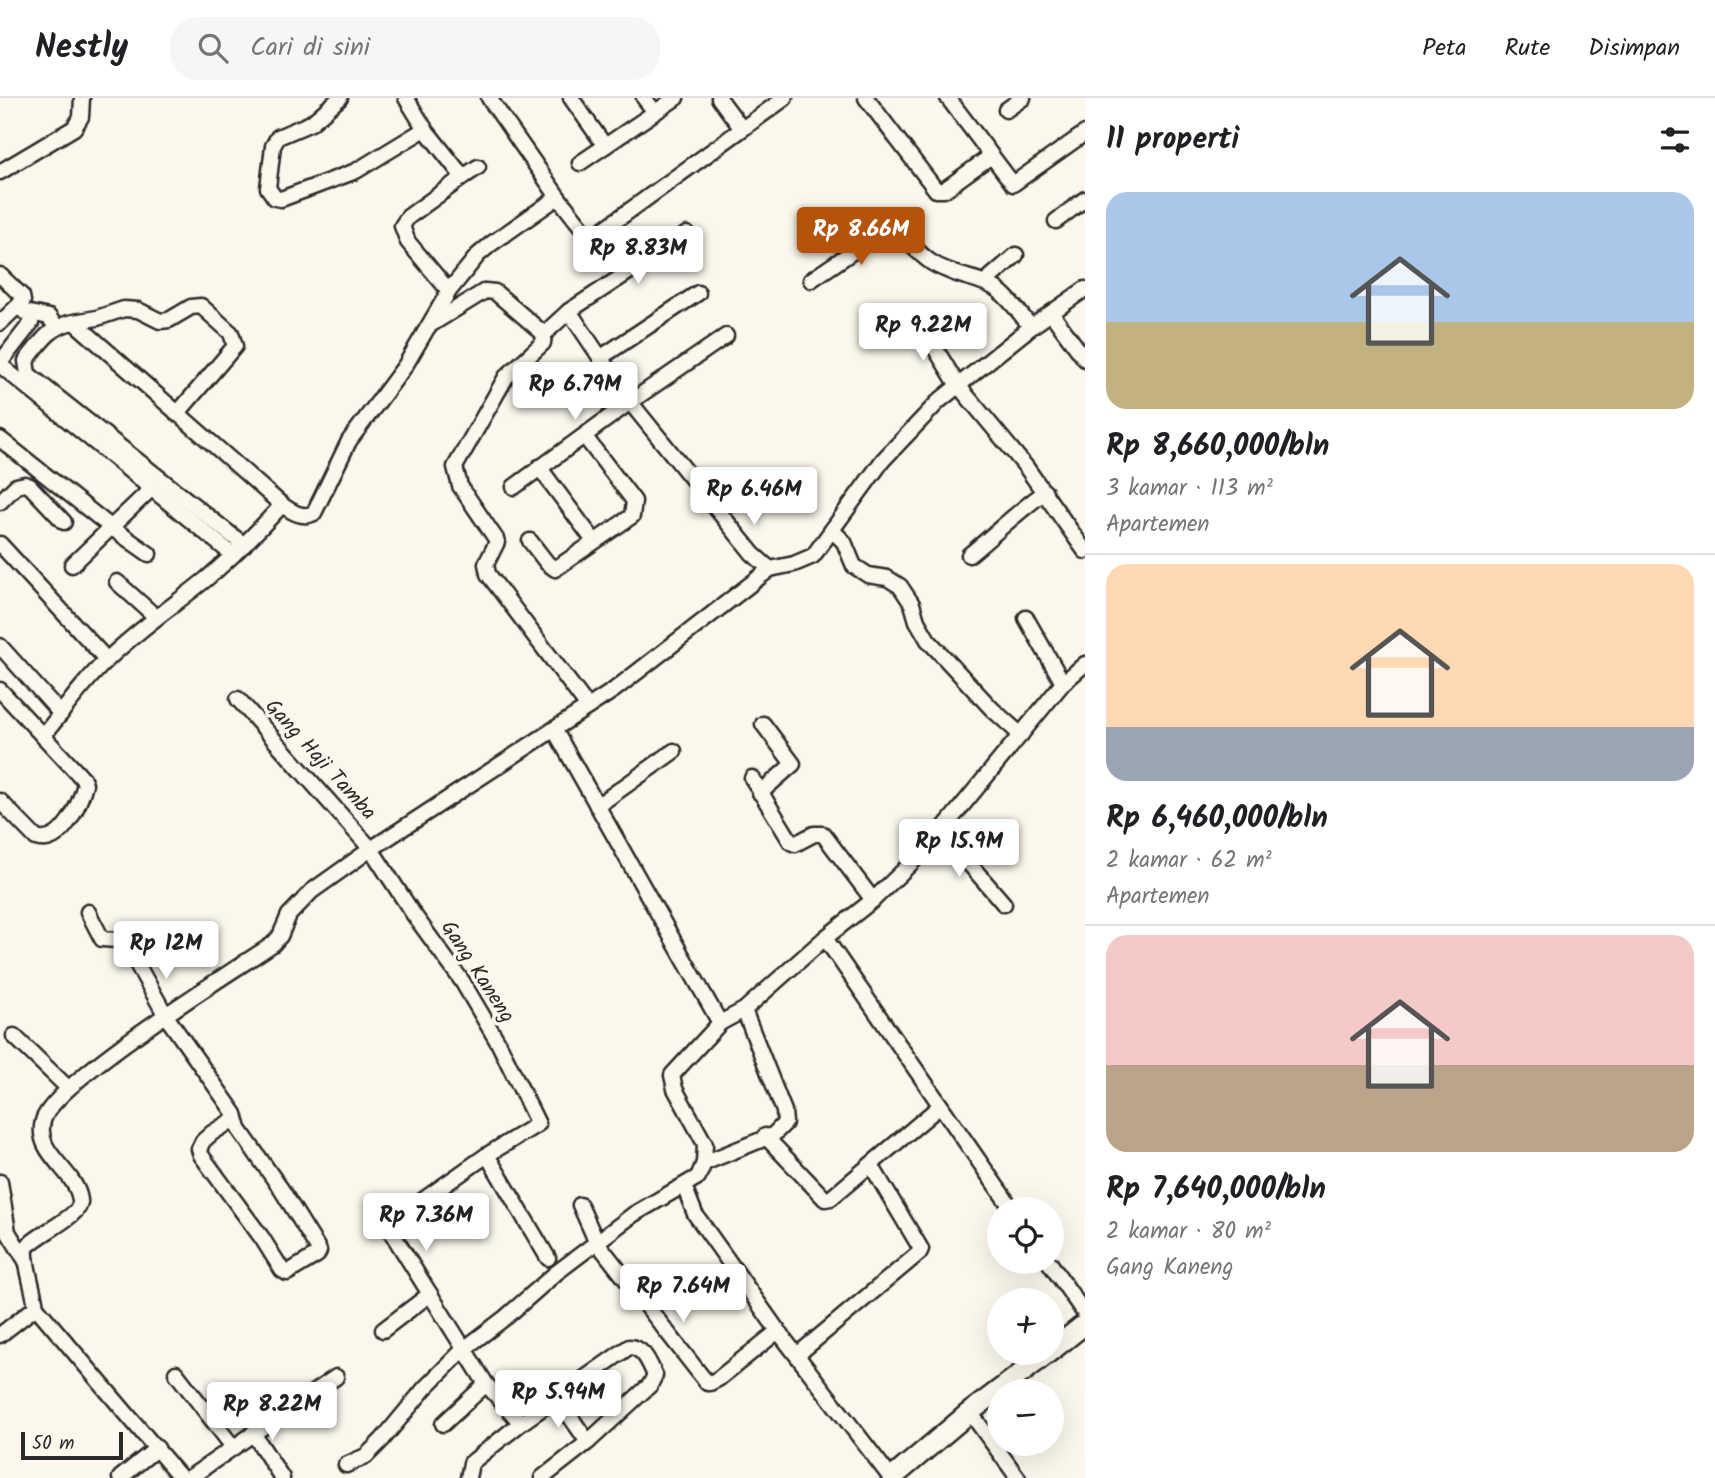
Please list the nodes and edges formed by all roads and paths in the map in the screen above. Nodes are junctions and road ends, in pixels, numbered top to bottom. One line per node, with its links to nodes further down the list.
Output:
1 (82, 98): 22 (street)
2 (340, 98): 15 (street)
3 (406, 98): 15 (street)
4 (489, 98): 24 (street)
5 (571, 98): 18 (street)
6 (644, 98): 14 (street)
7 (676, 98): 14 (street)
8 (719, 98): 16 (street)
9 (785, 98): 16 (street)
10 (866, 98): 19 (street)
11 (948, 98): 19 (street)
12 (1023, 98): 13 (street)
13 (1006, 110)
14 (655, 112): 18 (street)
15 (425, 129): 23 (street)
16 (742, 129): 24 (street)
17 (1085, 133): 19 (street)
18 (604, 146): 20 (street)
19 (991, 156)
20 (580, 163)
21 (478, 167): 23 (street)
22 (0, 172)
23 (463, 177): 33 (street)
24 (558, 197): 33 (street)
25 (1085, 199): 26 (street)
26 (1056, 221)
27 (687, 234): 36 (street)
28 (1016, 255): 31 (street)
29 (0, 275): 35 (street)
30 (811, 280): 31 (street)
31 (985, 282): 44 (street)
32 (1085, 289): 37 (street)
33 (449, 291): 43 (street)
34 (698, 293): 47 (street)
35 (19, 307): 39 (street); 42 (street)
36 (569, 311): 45 (street); 47 (street)
37 (1051, 313): 44 (street); 48 (street)
38 (74, 322): 42 (street); 52 (street); 52 (street)
39 (0, 323)
40 (31, 323): 49 (street)
41 (919, 323): 50 (street)
42 (56, 327): 67 (street)
43 (426, 327): 45 (street); 60 (street)
44 (1031, 327): 50 (street)
45 (544, 334): 82 (street)
46 (726, 336): 51 (street)
47 (600, 358): 51 (street)
48 (1085, 359)
49 (0, 364): 57 (street)
50 (957, 384): 58 (street); 63 (street)
51 (631, 402): 53 (street); 72 (street)
52 (177, 414): 60 (street)
53 (584, 436): 55 (street); 65 (street)
54 (0, 439): 62 (street)
55 (539, 467): 56 (street); 65 (street)
56 (514, 487)
57 (151, 489): 62 (street); 67 (street)
58 (1045, 492): 68 (street); 70 (street)
59 (0, 502): 61 (street)
60 (293, 511): 67 (street)
61 (64, 522)
62 (112, 528): 69 (street); 71 (street)
63 (832, 530): 72 (street); 86 (street)
64 (530, 541): 65 (street)
65 (594, 541)
66 (0, 544): 77 (street)
67 (239, 550): 74 (street)
68 (1085, 551)
69 (149, 554)
70 (969, 555)
71 (72, 565)
72 (770, 569): 82 (street)
73 (117, 582): 74 (street)
74 (156, 617): 77 (street)
75 (1026, 618): 79 (street)
76 (0, 646): 83 (street)
77 (106, 659): 83 (street)
78 (1085, 664): 79 (street)
79 (1063, 683): 86 (street)
80 (0, 690): 87 (street)
81 (238, 699): 94 (street, Gang Haji Tamba)
82 (588, 707): 85 (street)
83 (61, 714): 87 (street)
84 (763, 724): 90 (street)
85 (554, 729): 92 (street); 94 (street)
86 (1021, 734): 93 (street)
87 (43, 736): 91 (street)
88 (674, 751): 92 (street)
89 (752, 778): 90 (street)
90 (760, 793): 95 (street)
91 (0, 801)
92 (597, 806): 101 (street)
93 (941, 831): 95 (street); 96 (street)
94 (371, 849): 100 (street); 107 (street, Gang Kaneng)
95 (873, 900): 98 (street)
96 (1004, 904)
97 (88, 912): 100 (street)
98 (825, 938): 99 (street); 104 (street)
99 (744, 1010): 101 (street); 106 (street)
100 (166, 1016): 103 (street); 105 (street)
101 (720, 1023): 108 (street)
102 (14, 1036): 103 (street)
103 (68, 1088): 116 (street)
104 (940, 1106): 109 (street); 112 (street)
105 (236, 1118): 105 (street)
106 (765, 1136): 108 (street); 109 (street)
107 (487, 1155): 115 (street); 118 (street)
108 (704, 1163): 111 (street)
109 (871, 1165): 127 (street)
110 (0, 1182): 116 (street)
111 (684, 1186): 114 (street); 123 (street)
112 (1004, 1197)
113 (580, 1205): 114 (street)
114 (596, 1241): 123 (street); 126 (street)
115 (548, 1258)
116 (26, 1261): 119 (street)
117 (1057, 1274): 120 (street)
118 (430, 1294): 122 (street); 126 (street)
119 (36, 1307): 124 (street); 139 (street)
120 (1085, 1314)
121 (1085, 1324): 125 (main road)
122 (383, 1329)
123 (778, 1331): 127 (street)
124 (0, 1335)
125 (1064, 1340)
126 (464, 1349): 131 (street); 140 (street)
127 (797, 1355): 147 (street)
128 (1032, 1365): 133 (main road)
129 (176, 1373): 138 (street)
130 (336, 1377): 136 (street)
131 (486, 1384): 134 (street); 135 (street)
132 (557, 1398): 134 (street); 137 (street); 137 (street)
133 (970, 1412): 147 (main road); 148 (street)
134 (521, 1423): 145 (street)
135 (443, 1424)
136 (253, 1433): 138 (street); 144 (street)
137 (588, 1442): 146 (street)
138 (233, 1447): 143 (street)
139 (157, 1448): 141 (street); 142 (street)
140 (346, 1465)
141 (120, 1478)
142 (181, 1478)
143 (189, 1478)
144 (282, 1478)
145 (468, 1478)
146 (542, 1478)
147 (892, 1478)
148 (1018, 1478)

